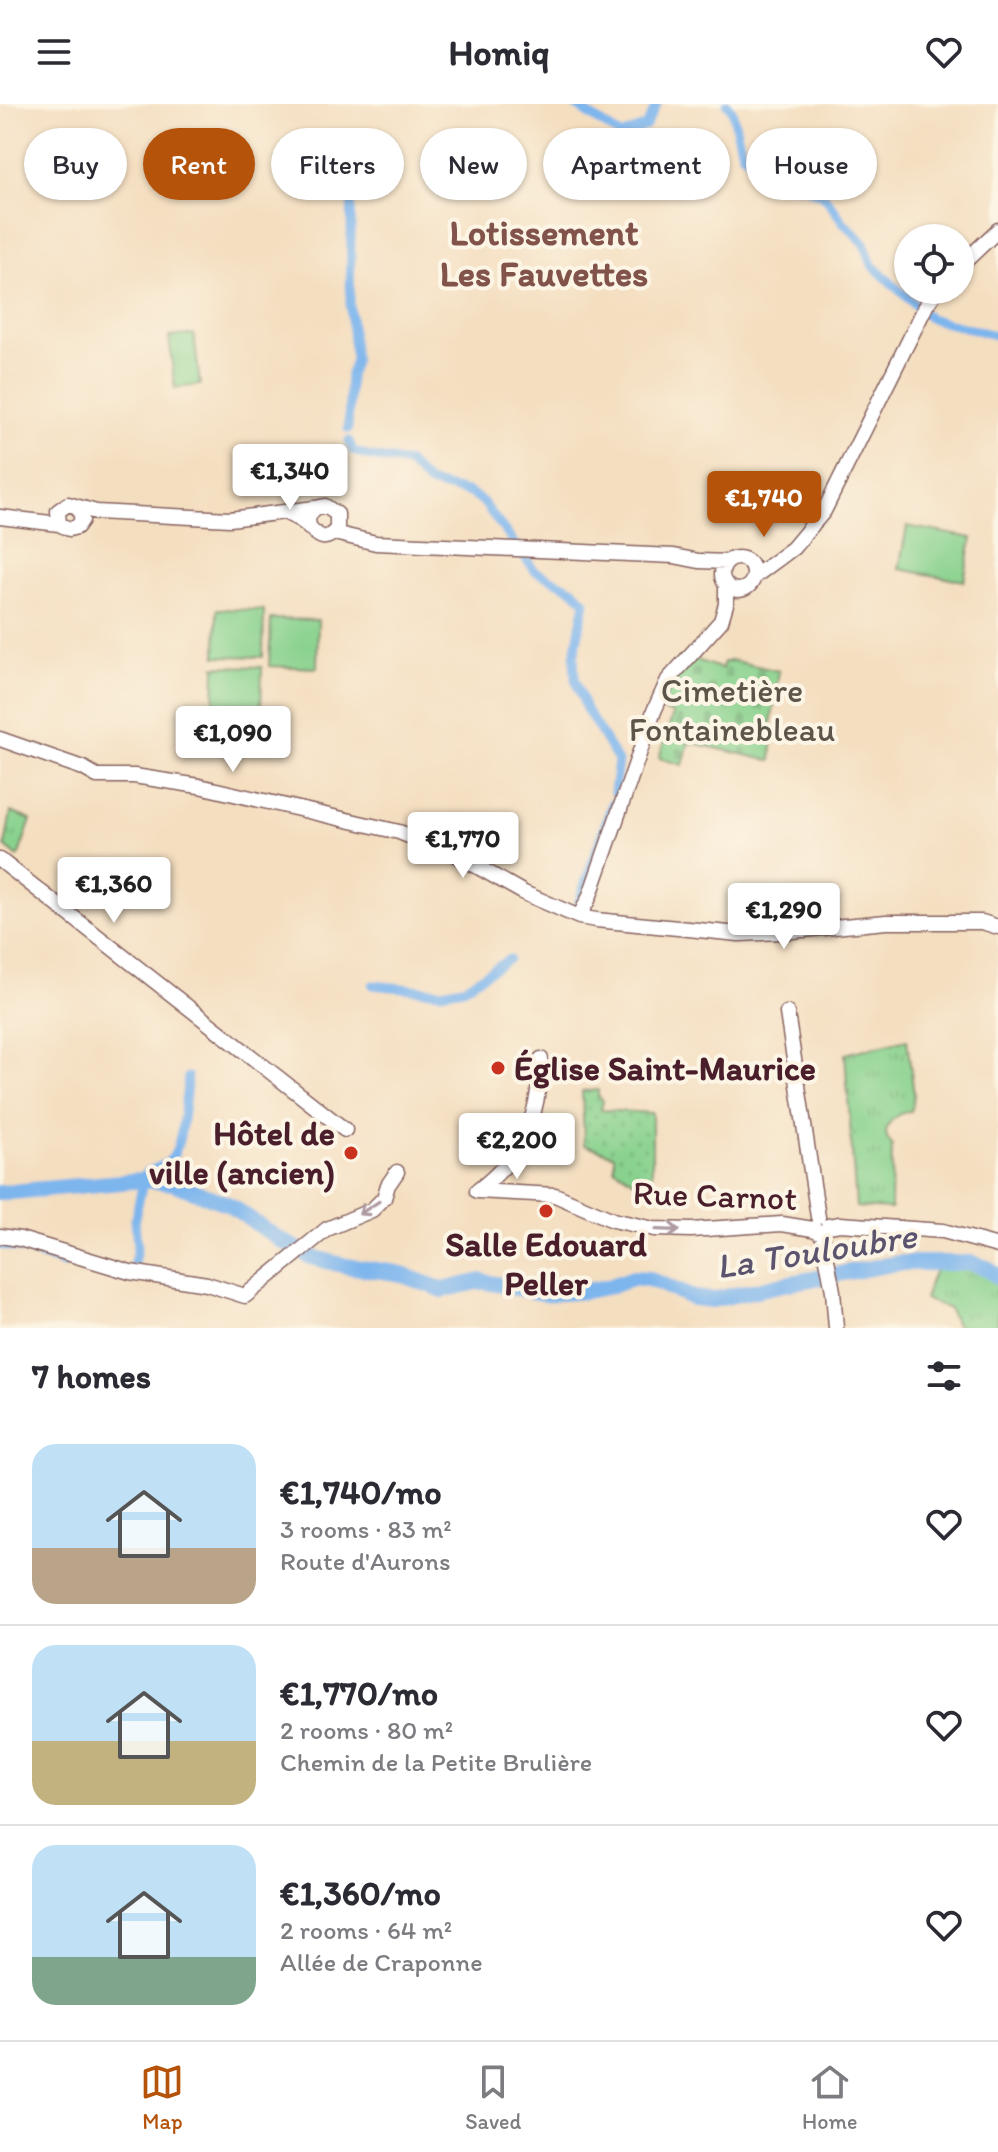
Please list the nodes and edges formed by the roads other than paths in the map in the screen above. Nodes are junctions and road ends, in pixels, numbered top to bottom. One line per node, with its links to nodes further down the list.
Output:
1 (998, 230): 2 (street)
2 (974, 253)
3 (927, 304): 11 (street)
4 (315, 508): 5 (street); 9 (street); 10 (street)
5 (284, 512): 6 (street); 9 (street)
6 (81, 514): 8 (street); 8 (street)
7 (0, 517): 8 (street)
8 (58, 519)
9 (309, 528): 10 (street)
10 (336, 528): 12 (street)
11 (752, 570): 12 (street); 12 (street)
12 (729, 578): 15 (street)
13 (0, 739): 15 (street)
14 (0, 860): 19 (street)
15 (579, 917): 16 (street)
16 (998, 927)
17 (787, 1013): 21 (street)
18 (541, 1059): 21 (street, Rue Carnot, one-way to 21)
19 (345, 1130)
20 (397, 1172): 22 (street, one-way to 22)
21 (820, 1226): 23 (street, Rue Carnot); 24 (street)
22 (0, 1236)
23 (998, 1246)
24 (836, 1328)

